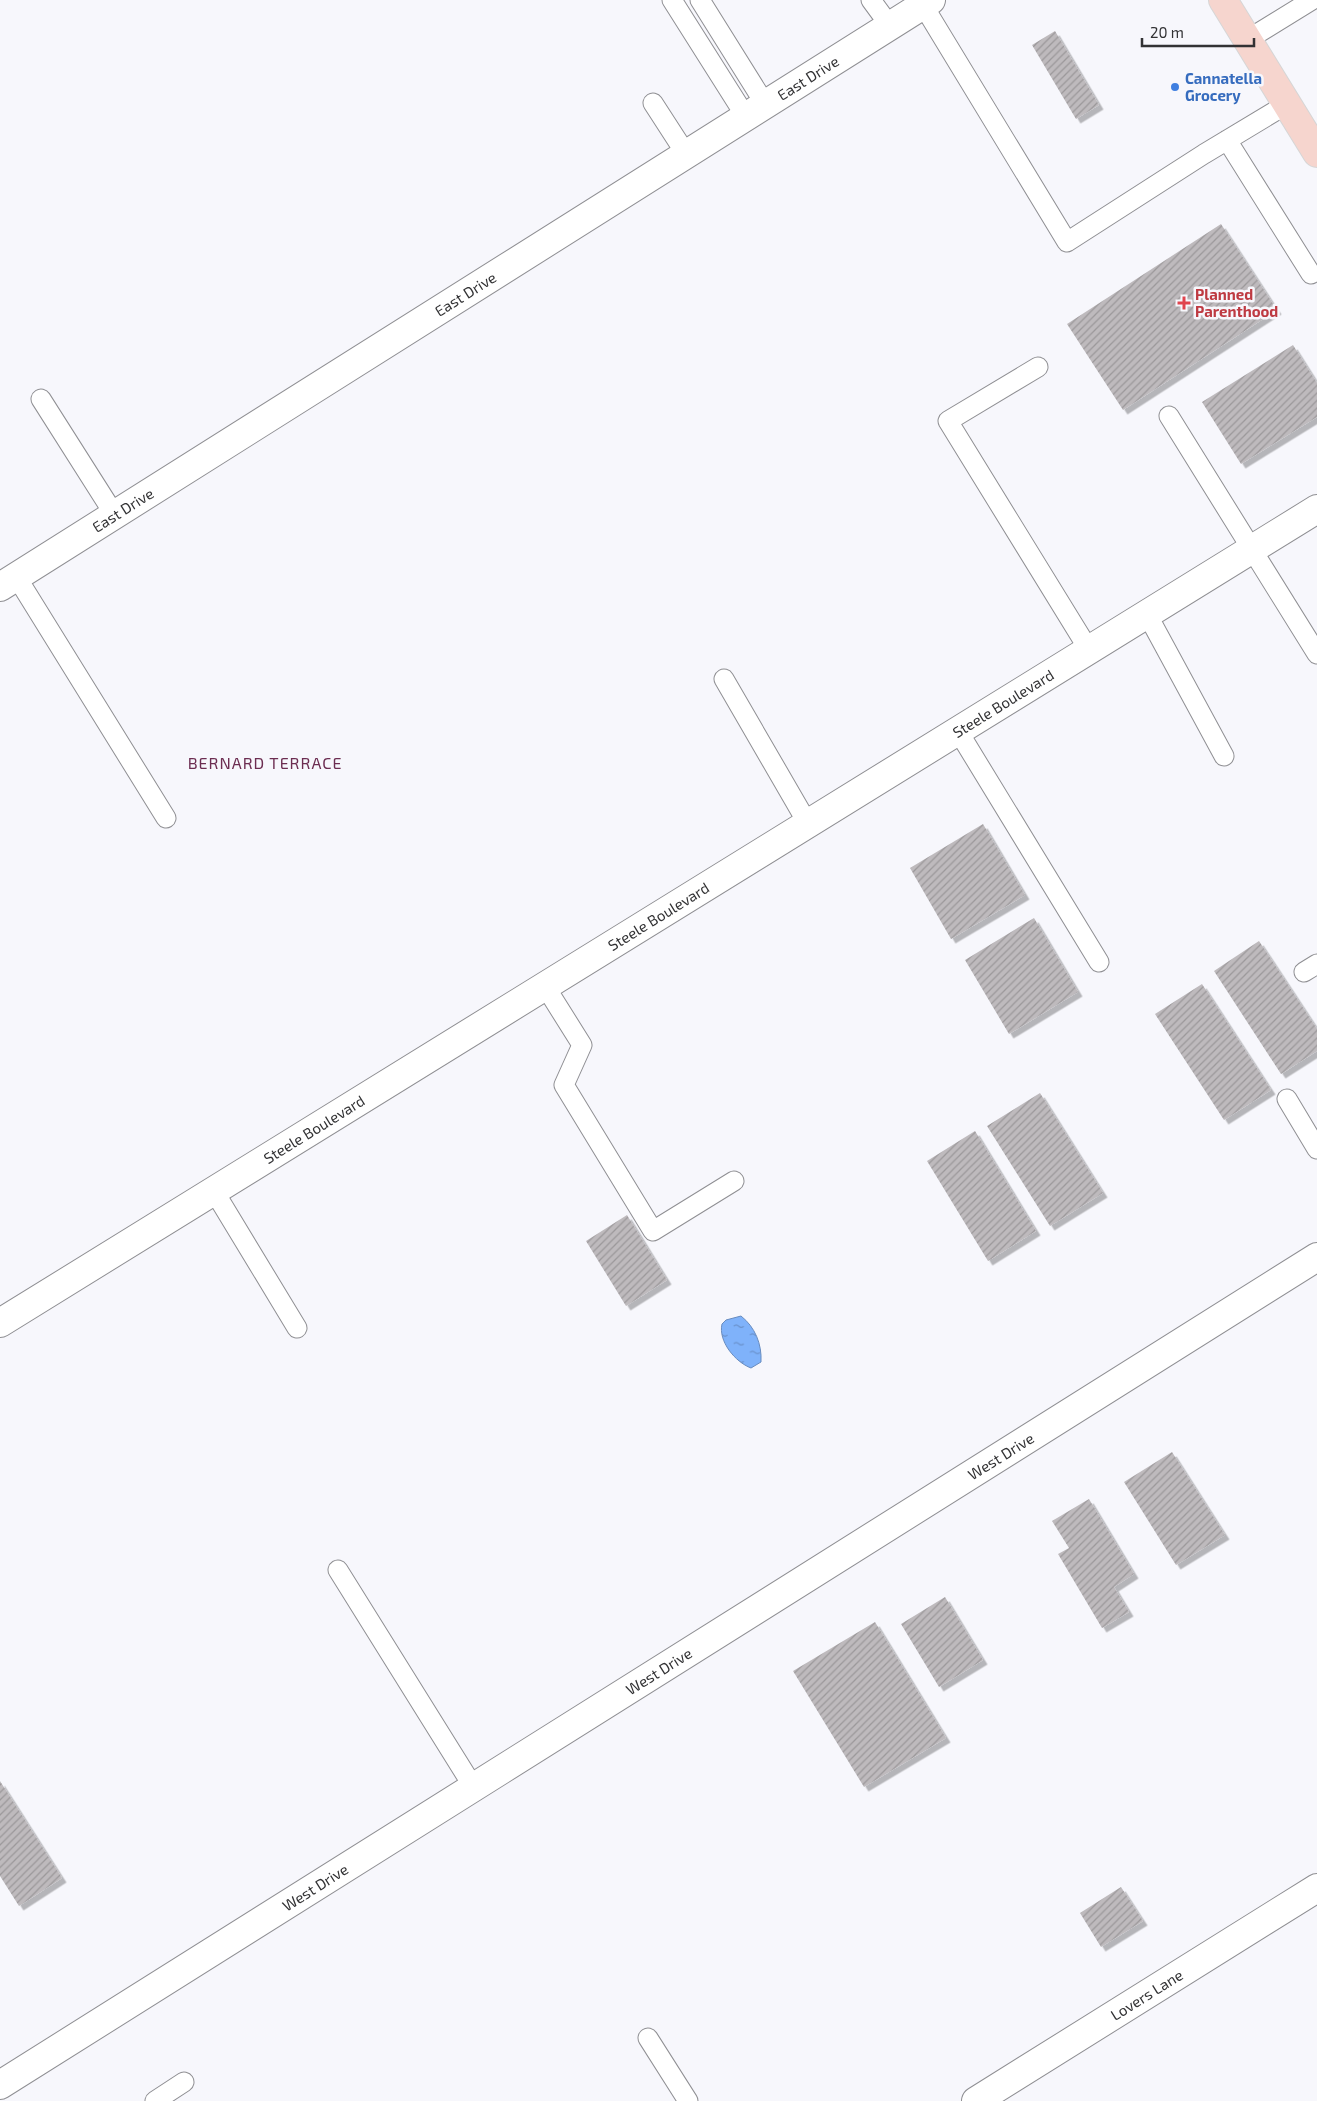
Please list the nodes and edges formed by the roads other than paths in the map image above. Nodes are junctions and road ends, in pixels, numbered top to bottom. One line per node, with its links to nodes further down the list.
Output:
1 (672, 0): 11 (lane)
2 (700, 0): 11 (lane)
3 (871, 0): 7 (lane)
4 (1223, 0): 8 (main road)
5 (1312, 0): 8 (lane)
6 (927, 2): 7 (street, East Drive); 12 (lane)
7 (890, 26): 11 (street, East Drive)
8 (1247, 40): 10 (main road)
9 (653, 103): 14 (lane)
10 (1287, 104): 12 (lane); 13 (main road)
11 (755, 111): 14 (street, East Drive)
12 (1227, 140): 15 (lane)
13 (1317, 153)
14 (686, 154): 20 (street, East Drive)
15 (1311, 274)
16 (1038, 367): 24 (lane)
17 (41, 399): 20 (lane)
18 (1169, 416): 21 (lane)
19 (1317, 508): 21 (street, Steele Boulevard)
20 (114, 514): 22 (street, East Drive)
21 (1252, 549): 23 (street, Steele Boulevard); 25 (lane)
22 (8, 582): 29 (lane)
23 (1147, 614): 24 (street, Steele Boulevard); 28 (lane)
24 (1089, 650): 27 (street, Steele Boulevard)
25 (1317, 654)
26 (724, 680): 30 (lane)
27 (958, 731): 30 (street, Steele Boulevard); 31 (lane)
28 (1224, 756)
29 (166, 818)
30 (808, 824): 32 (street, Steele Boulevard)
31 (1099, 962)
32 (545, 986): 35 (lane); 36 (street, Steele Boulevard)
33 (1287, 1099): 34 (lane)
34 (1317, 1149)
35 (734, 1182)
36 (214, 1191): 38 (street, Steele Boulevard); 39 (lane)
37 (1317, 1257): 41 (street, West Drive)
38 (0, 1323)
39 (296, 1328)
40 (338, 1570): 41 (lane)
41 (474, 1788): 45 (street, West Drive)
42 (1317, 1888): 46 (street, Lovers Lane)
43 (648, 2038): 48 (lane)
44 (184, 2082): 47 (lane)
45 (0, 2085)
46 (992, 2097)
47 (155, 2101)
48 (688, 2101)

